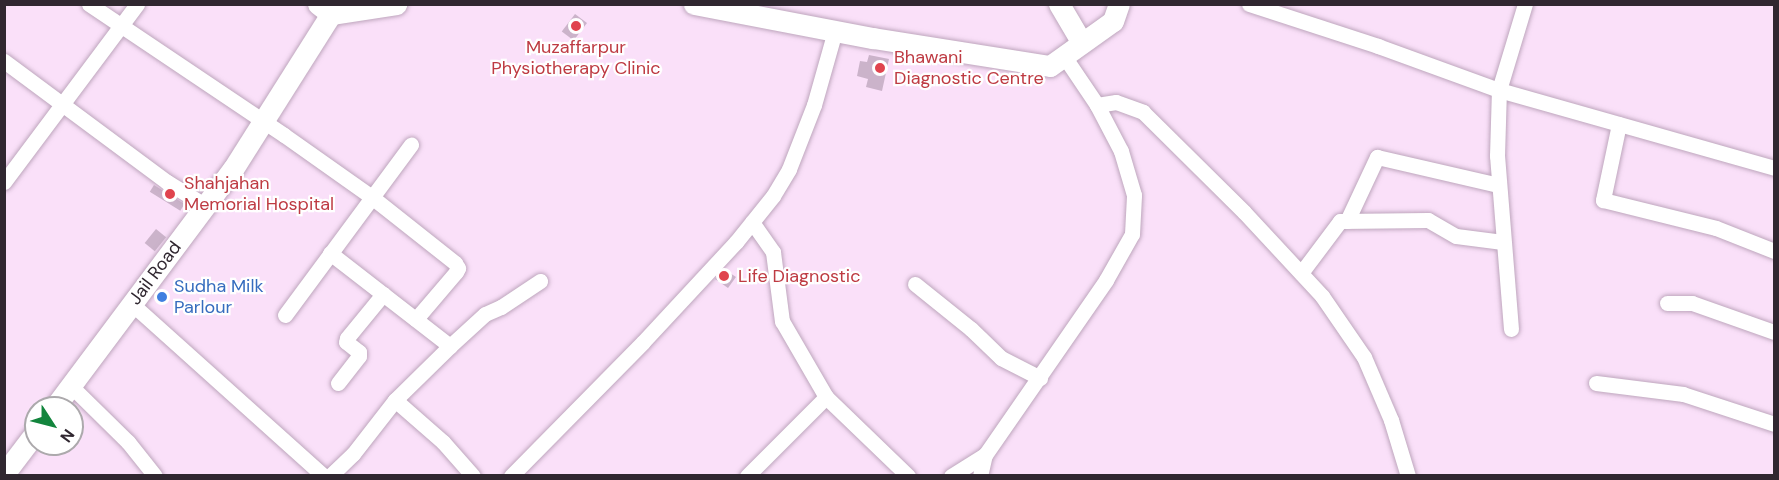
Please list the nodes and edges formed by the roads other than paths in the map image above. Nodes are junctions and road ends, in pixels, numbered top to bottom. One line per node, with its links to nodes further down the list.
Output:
1 (89, 4): 10 (street)
2 (137, 4): 10 (street)
3 (396, 4): 9 (street)
4 (694, 4): 11 (street)
5 (1059, 4): 12 (street)
6 (1119, 4): 12 (street)
7 (1249, 4): 15 (street)
8 (1525, 4): 15 (street)
9 (329, 8): 18 (street, Jail Road)
10 (121, 25): 16 (street); 18 (street)
11 (835, 31): 13 (street); 27 (street)
12 (1082, 43): 13 (street)
13 (1064, 56): 17 (street)
14 (4, 61): 16 (street)
15 (1499, 90): 19 (street); 23 (street)
16 (65, 105): 22 (street); 25 (street)
17 (1096, 105): 31 (street); 42 (street)
18 (264, 121): 24 (street); 25 (street, Jail Road)
19 (1619, 124): 21 (street); 29 (street)
20 (411, 145): 24 (street)
21 (1774, 168)
22 (4, 182)
23 (1498, 185): 26 (street); 28 (street)
24 (373, 198): 30 (street); 38 (street)
25 (206, 206): 36 (street, Jail Road)
26 (1347, 221): 28 (street); 31 (street)
27 (752, 222): 47 (street); 57 (street)
28 (1503, 242): 39 (street)
29 (1774, 251)
30 (330, 253): 34 (street); 37 (street)
31 (1300, 273): 62 (street)
32 (540, 281): 41 (street)
33 (915, 284): 42 (street)
34 (383, 294): 38 (street); 43 (street)
35 (1667, 303): 40 (street)
36 (132, 304): 45 (street, Jail Road); 54 (street)
37 (285, 315)
38 (416, 319): 41 (street)
39 (1511, 329)
40 (1774, 332)
41 (450, 346): 48 (street)
42 (1040, 378): 51 (street)
43 (338, 383)
44 (1596, 383): 49 (street)
45 (71, 386): 46 (street, Jail Road); 53 (street)
46 (63, 396)
47 (826, 398): 58 (street); 59 (street)
48 (395, 400): 55 (street); 56 (street)
49 (1774, 423)
50 (24, 448): 52 (street)
51 (985, 455): 60 (street); 61 (street)
52 (4, 474)
53 (155, 476)
54 (324, 476)
55 (330, 476)
56 (473, 476)
57 (511, 476)
58 (747, 476)
59 (908, 476)
60 (951, 476)
61 (980, 476)
62 (1408, 476)

